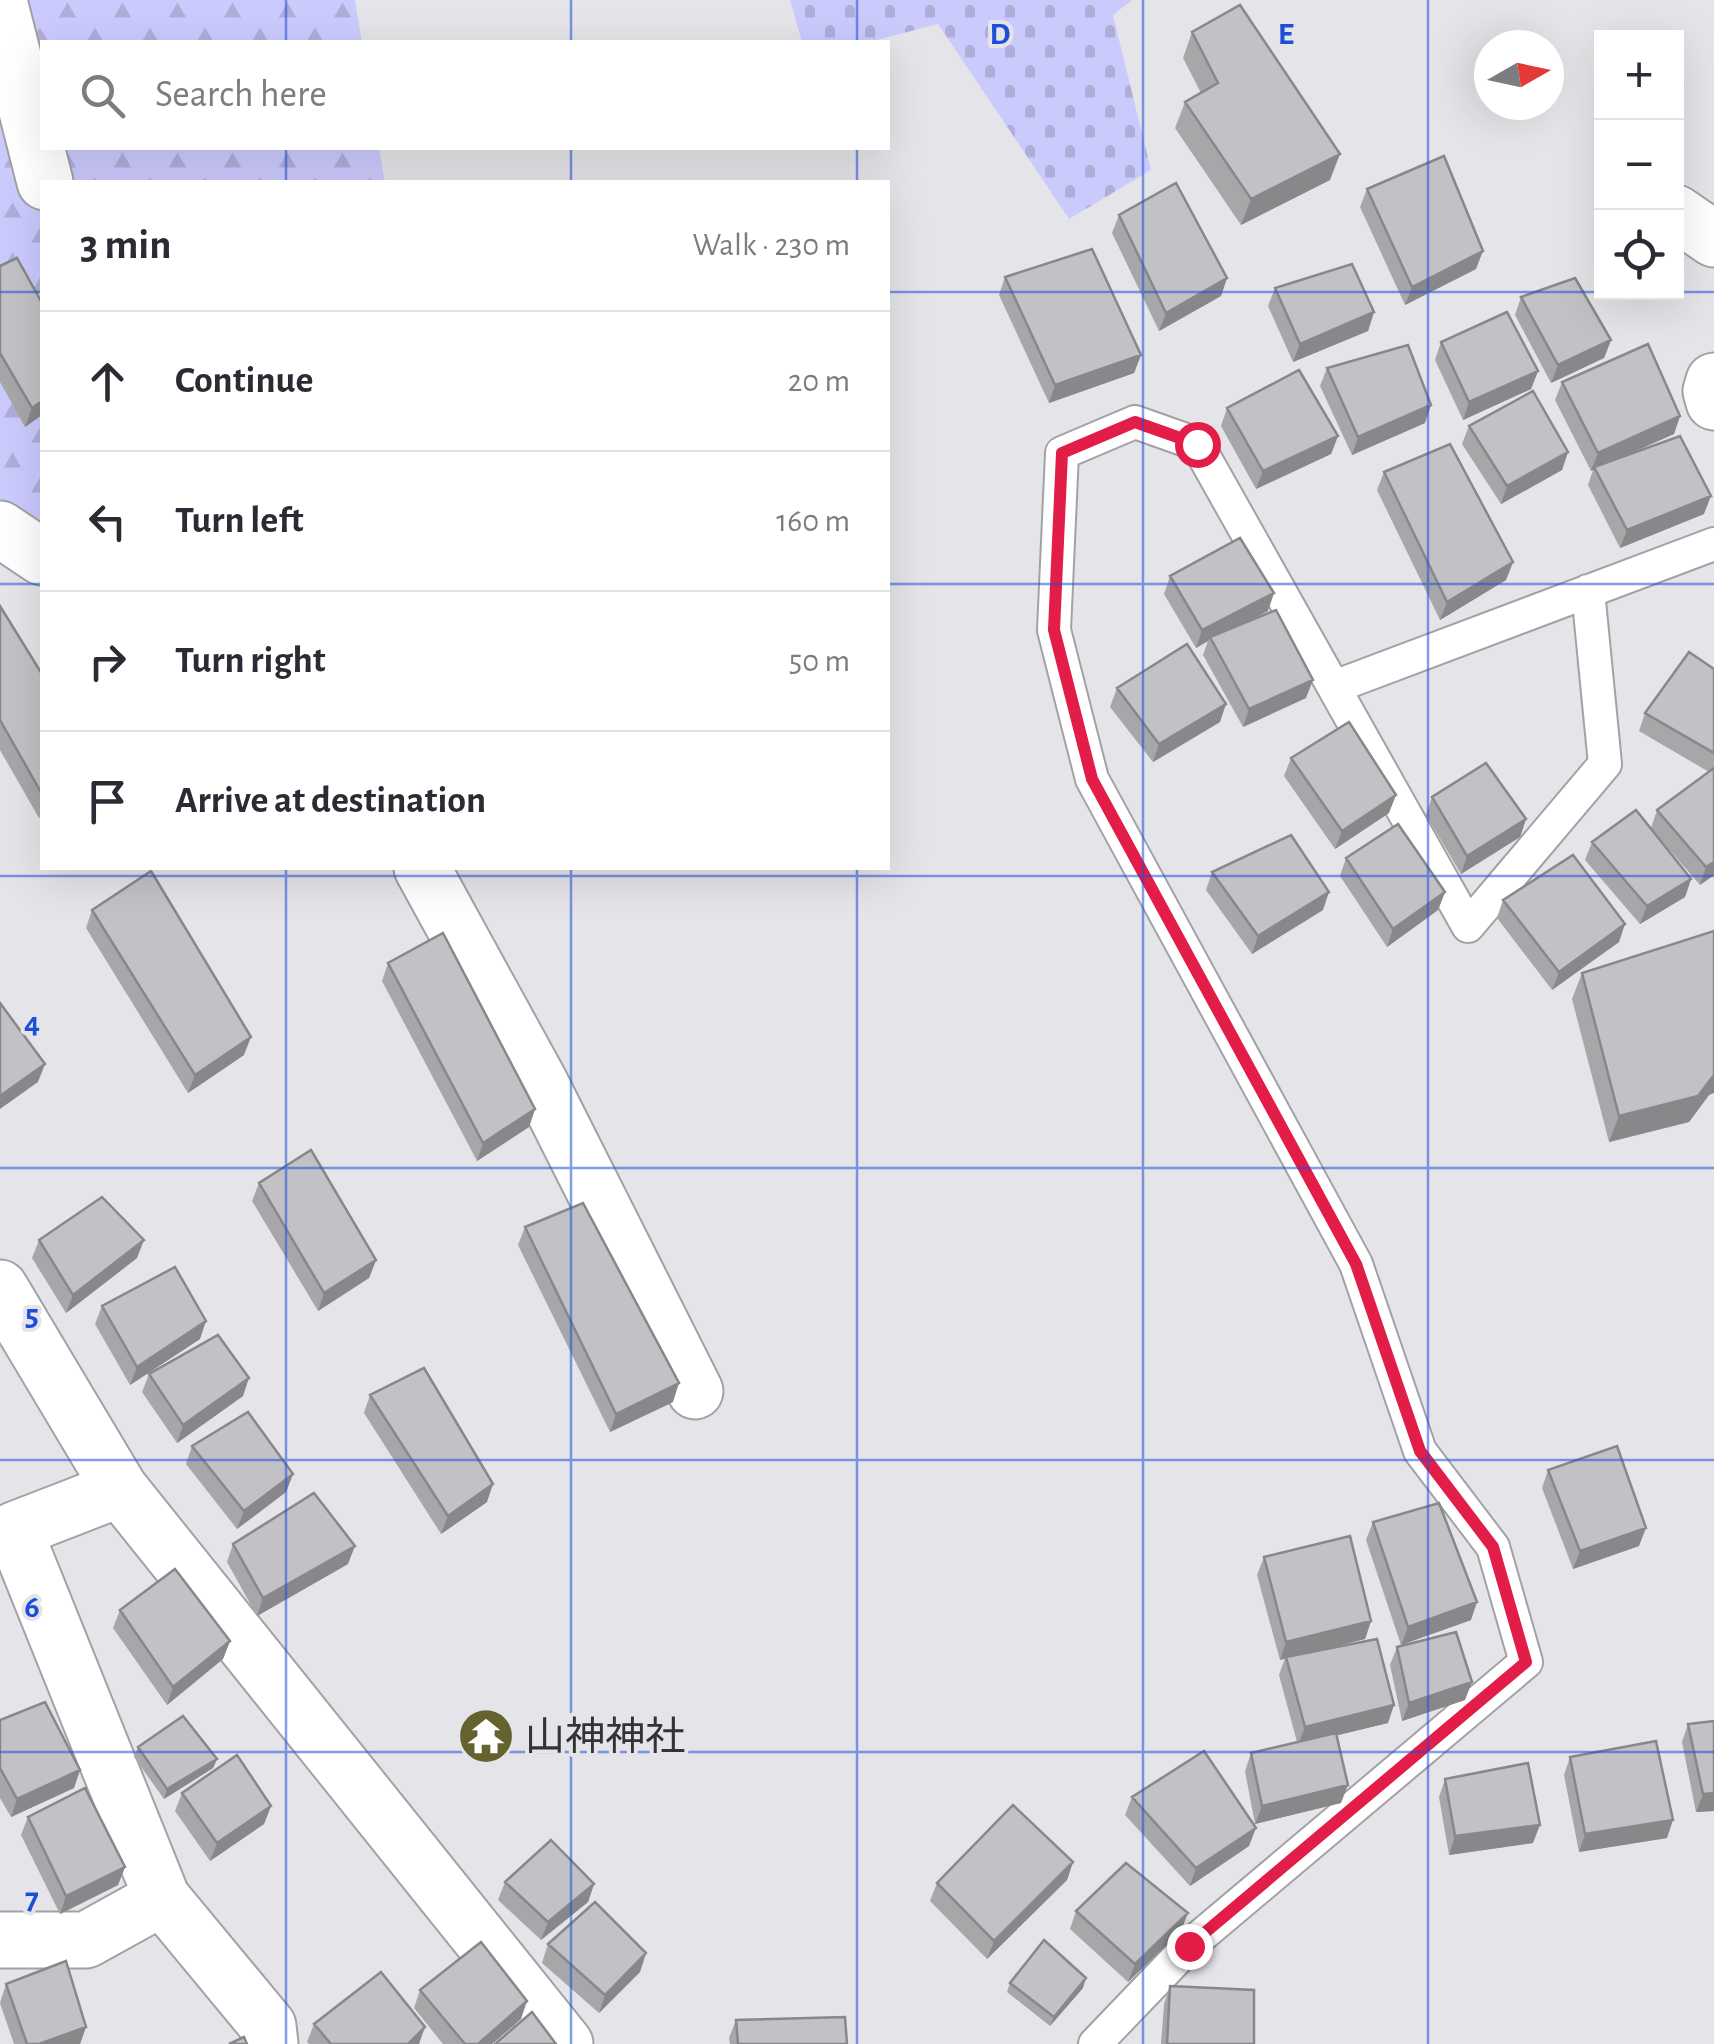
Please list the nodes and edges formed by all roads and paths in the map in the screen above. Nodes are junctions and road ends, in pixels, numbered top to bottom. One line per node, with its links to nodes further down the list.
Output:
1 (0, 4): 2 (street)
2 (44, 180)
3 (1684, 218): 4 (street)
4 (1714, 239)
5 (1714, 381): 6 (street)
6 (1714, 402)
7 (0, 529): 9 (street)
8 (1714, 544): 10 (lane)
9 (40, 555)
10 (1588, 592): 11 (lane); 11 (lane)
11 (1334, 687): 20 (lane)
12 (423, 870): 14 (street)
13 (0, 1288): 15 (street)
14 (696, 1391)
15 (120, 1489): 16 (street); 19 (street)
16 (162, 1898): 17 (street); 18 (street)
17 (0, 1940)
18 (270, 2044)
19 (565, 2044)
20 (1095, 2044)

